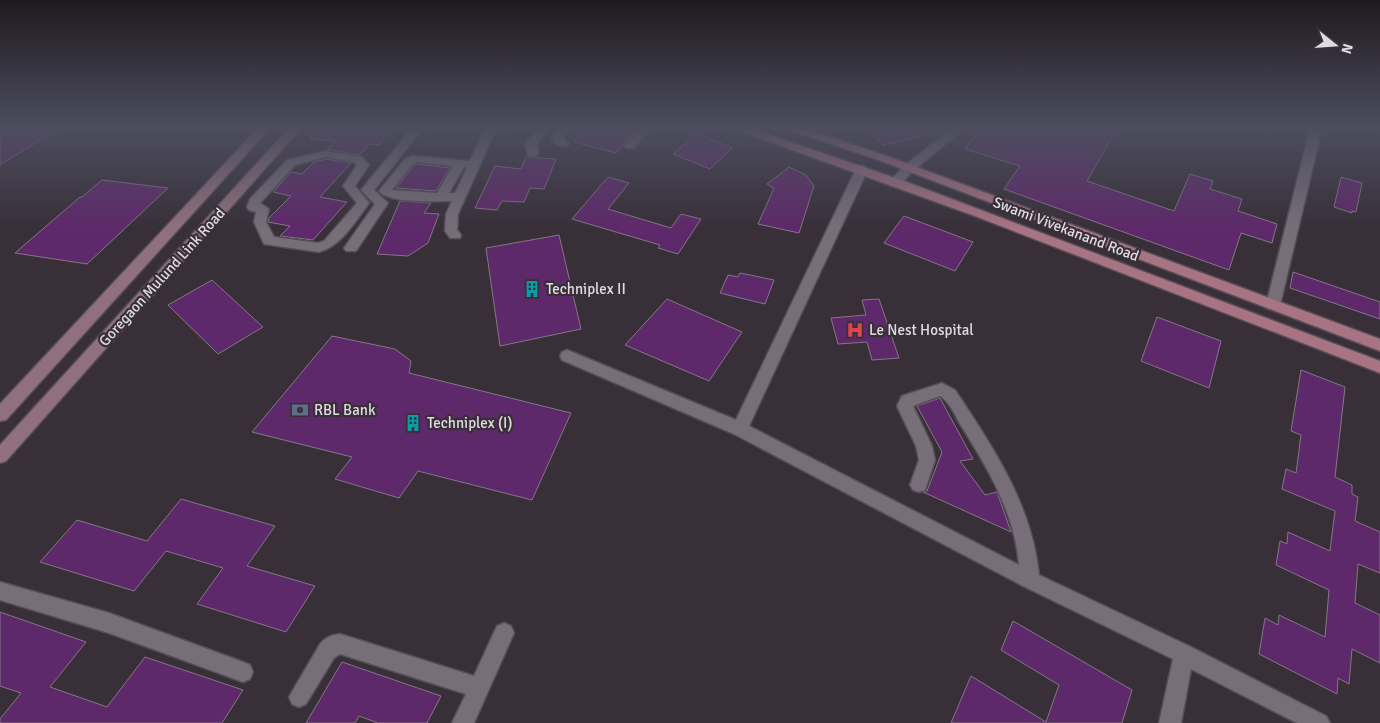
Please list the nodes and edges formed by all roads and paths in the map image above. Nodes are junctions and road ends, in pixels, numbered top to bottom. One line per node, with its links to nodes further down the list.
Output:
1 (267, 160): 31 (main road, Goregaon Mulund Link Road)
2 (233, 161): 30 (main road, Goregaon Mulund Link Road)
3 (245, 161): 30 (main road)
4 (255, 161): 31 (main road)
5 (276, 161): 16 (street)
6 (297, 161): 16 (street)
7 (359, 161): 16 (street)
8 (390, 161): 25 (street)
9 (410, 161): 22 (street)
10 (436, 161): 17 (street)
11 (476, 161): 18 (street)
12 (838, 161): 19 (main road, Swami Vivekanand Road)
13 (889, 161): 20 (main road, Swami Vivekanand Road)
14 (918, 161): 20 (street)
15 (1308, 161): 26 (street)
16 (291, 162)
17 (460, 164): 18 (street); 22 (street)
18 (474, 165): 23 (street)
19 (862, 169): 21 (main road, Swami Vivekanand Road); 33 (street)
20 (908, 169): 21 (street); 26 (main road, Swami Vivekanand Road)
21 (895, 183): 29 (main road, Swami Vivekanand Road)
22 (441, 197): 23 (street)
23 (460, 197): 24 (street)
24 (455, 235)
25 (351, 248)
26 (1273, 305): 27 (main road, Swami Vivekanand Road)
27 (1380, 345)
28 (567, 356): 33 (street)
29 (1380, 367)
30 (35, 379): 32 (main road, Goregaon Mulund Link Road)
31 (66, 382): 34 (main road, Goregaon Mulund Link Road)
32 (0, 416)
33 (740, 429): 36 (street)
34 (0, 456)
35 (919, 485): 36 (street)
36 (1030, 580): 39 (street)
37 (0, 591): 40 (street)
38 (504, 633): 41 (street)
39 (1184, 654): 44 (street); 45 (street)
40 (243, 672)
41 (479, 688): 42 (street); 43 (street)
42 (299, 698)
43 (463, 723)
44 (1170, 723)
45 (1319, 723)

